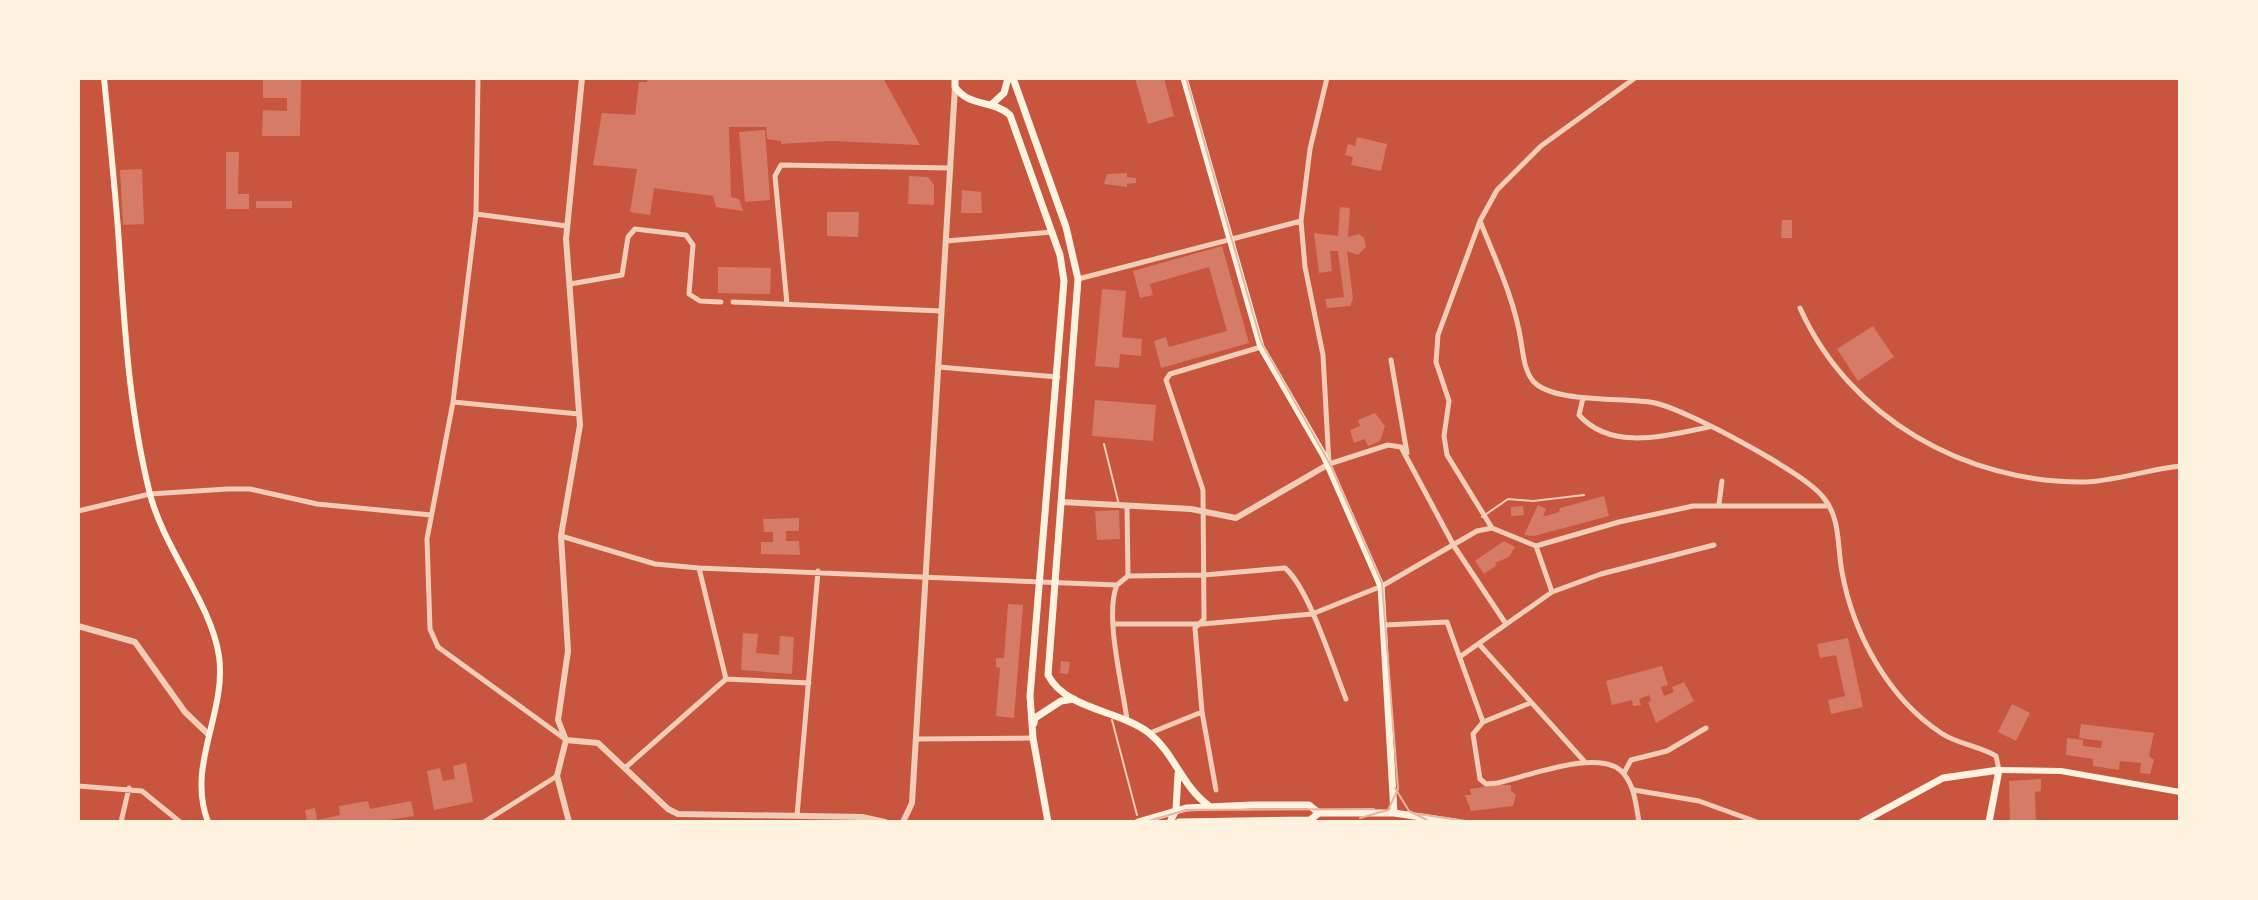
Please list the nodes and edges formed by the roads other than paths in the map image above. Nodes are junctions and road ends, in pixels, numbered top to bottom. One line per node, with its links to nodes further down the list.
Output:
1 (104, 78): 40 (main road)
2 (478, 78): 11 (street)
3 (582, 78): 14 (street)
4 (1010, 78): 9 (main road); 18 (main road)
5 (1184, 78): 16 (main road)
6 (1327, 78): 12 (street)
7 (1635, 78): 13 (street)
8 (955, 82): 9 (main road); 10 (street)
9 (992, 104): 15 (main road)
10 (951, 168): 17 (street); 22 (street)
11 (476, 214): 14 (street); 30 (street)
12 (1301, 221): 16 (street); 33 (street)
13 (1480, 221): 29 (street); 50 (street)
14 (567, 226): 19 (street)
15 (1053, 232): 17 (street); 28 (main road)
16 (1230, 238): 18 (street); 25 (main road)
17 (945, 241): 24 (street)
18 (1078, 279): 42 (main road)
19 (570, 284): 20 (street); 31 (street)
20 (721, 302)
21 (733, 302): 22 (street)
22 (787, 304): 24 (street)
23 (1800, 308): 38 (street)
24 (941, 311): 27 (street)
25 (1261, 347): 34 (main road); 48 (street)
26 (1391, 360): 36 (street)
27 (939, 367): 28 (street); 60 (street)
28 (1059, 377): 61 (main road)
29 (1583, 398): 32 (street); 32 (street)
30 (453, 402): 31 (street); 49 (street)
31 (580, 414): 52 (street)
32 (1711, 426): 46 (street)
33 (1327, 431): 34 (street); 37 (street)
34 (1314, 438): 37 (main road)
35 (1104, 444): 44 (lane)
36 (1407, 454): 37 (street); 54 (street)
37 (1329, 464): 48 (street); 64 (main road)
38 (2180, 466)
39 (1722, 481): 43 (street)
40 (150, 494): 47 (street); 49 (street); 85 (main road)
41 (1584, 495): 50 (lane)
42 (1062, 502): 44 (street); 62 (main road)
43 (1719, 504): 46 (street); 55 (street)
44 (1119, 506): 45 (street)
45 (1127, 506): 48 (street); 59 (street)
46 (1830, 506): 91 (street)
47 (78, 511)
48 (1204, 511): 58 (street)
49 (431, 515): 88 (street)
50 (1482, 517): 51 (street)
51 (1492, 528): 54 (street); 55 (street)
52 (561, 536): 56 (street); 88 (street)
53 (1714, 545): 65 (street)
54 (1454, 546): 64 (street); 69 (street)
55 (1536, 546): 65 (street)
56 (699, 568): 57 (street); 74 (street)
57 (818, 571): 60 (street); 75 (street)
58 (1204, 575): 59 (street); 66 (street); 68 (street)
59 (1128, 576): 63 (street)
60 (926, 577): 61 (street); 87 (street)
61 (1038, 581): 62 (street); 86 (main road)
62 (1053, 581): 63 (street); 76 (main road)
63 (1117, 585): 67 (street)
64 (1381, 586): 66 (street); 70 (main road)
65 (1552, 592): 69 (street)
66 (1312, 614): 68 (street); 77 (street)
67 (1115, 624): 68 (street); 81 (street)
68 (1202, 624): 79 (street)
69 (1506, 624): 72 (street)
70 (1385, 625): 73 (street); 103 (main road)
71 (78, 626): 85 (street)
72 (1479, 644): 73 (street); 78 (street)
73 (1461, 656): 82 (street)
74 (726, 679): 75 (street); 90 (street)
75 (809, 683): 104 (street)
76 (1074, 699): 80 (main road); 86 (main road)
77 (1346, 699)
78 (1530, 703): 82 (street); 89 (street)
79 (1202, 712): 84 (street); 97 (street)
80 (1111, 714): 81 (main road); 105 (lane)
81 (1127, 721): 84 (main road)
82 (1483, 722): 89 (street)
83 (1706, 728): 93 (street)
84 (1150, 733): 92 (main road)
85 (209, 735): 109 (main road)
86 (1033, 738): 87 (street); 114 (main road)
87 (916, 739): 113 (street)
88 (566, 740): 90 (street); 94 (street)
89 (1584, 761): 93 (street)
90 (625, 768): 104 (street)
91 (1999, 770): 99 (main road); 121 (main road); 122 (main road)
92 (1178, 774): 100 (main road); 101 (main road)
93 (1624, 774): 98 (street)
94 (557, 776): 110 (street); 111 (street)
95 (78, 786): 96 (street)
96 (129, 788): 107 (street); 108 (street)
97 (1216, 790)
98 (1634, 790): 119 (street); 120 (street)
99 (2180, 792)
100 (1208, 805): 101 (main road); 102 (main road)
101 (1176, 810): 105 (main road); 115 (main road)
102 (1319, 813): 103 (main road); 106 (main road)
103 (1394, 813): 117 (main road); 118 (main road)
104 (797, 816): 112 (street)
105 (1138, 819)
106 (1310, 821): 116 (main road)
107 (121, 822)
108 (180, 822)
109 (208, 822)
110 (484, 822)
111 (569, 822)
112 (883, 822)
113 (903, 822)
114 (1048, 822)
115 (1170, 822)
116 (1179, 822)
117 (1409, 822)
118 (1455, 822)
119 (1639, 822)
120 (1757, 822)
121 (1862, 822)
122 (1989, 822)

